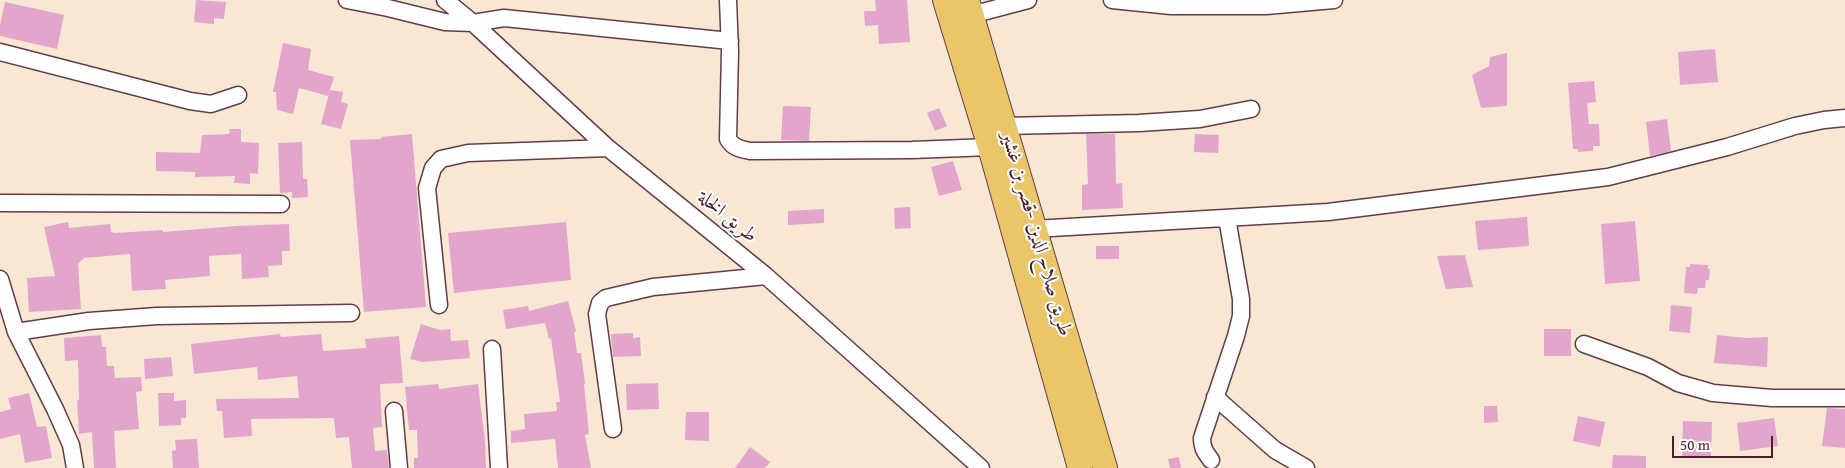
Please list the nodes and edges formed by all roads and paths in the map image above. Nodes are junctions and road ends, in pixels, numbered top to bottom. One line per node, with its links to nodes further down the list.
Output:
1 (347, 0): 9 (street)
2 (445, 0): 9 (street, طريق الخلة)
3 (728, 0): 10 (street)
4 (945, 0): 16 (highway)
5 (1028, 0): 8 (street)
6 (1112, 0): 7 (street)
7 (1334, 0)
8 (969, 8): 15 (highway, طريق صلاح الدين -قصر بن غشير)
9 (473, 23): 10 (street); 17 (street, طريق الخلة)
10 (730, 41): 16 (street)
11 (0, 52): 12 (street)
12 (238, 95)
13 (1251, 109): 15 (street)
14 (1845, 118): 20 (street)
15 (1004, 126): 21 (highway, طريق صلاح الدين -قصر بن غشير)
16 (990, 147): 38 (highway)
17 (608, 148): 22 (street, طريق الخلة); 24 (street)
18 (0, 202): 19 (street)
19 (281, 204)
20 (1227, 218): 21 (street); 29 (street)
21 (1034, 229): 39 (highway, طريق صلاح الدين -قصر بن غشير)
22 (766, 276): 32 (street); 37 (street, طريق الخلة)
23 (0, 279): 26 (street)
24 (439, 305)
25 (351, 313): 26 (street)
26 (16, 332): 34 (street)
27 (1584, 344): 30 (street)
28 (492, 349): 36 (street)
29 (1215, 397): 33 (street); 40 (street)
30 (1845, 398)
31 (394, 410): 35 (street)
32 (613, 429)
33 (1211, 460)
34 (75, 468)
35 (398, 468)
36 (499, 468)
37 (981, 468)
38 (1080, 468)
39 (1105, 468)
40 (1306, 468)

